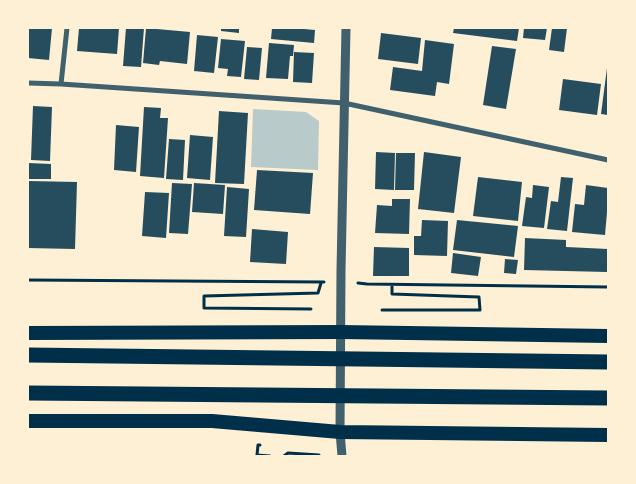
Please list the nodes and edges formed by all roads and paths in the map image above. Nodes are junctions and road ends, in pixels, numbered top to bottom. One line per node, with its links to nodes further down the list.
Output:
1 (67, 28): 4 (street)
2 (346, 28): 5 (street)
3 (28, 83): 4 (street)
4 (61, 84): 5 (street)
5 (344, 103): 6 (street); 9 (street)
6 (608, 160)
7 (28, 280): 8 (path)
8 (322, 282): 9 (path); 12 (path)
9 (341, 282): 10 (path); 14 (street)
10 (392, 285): 11 (path); 13 (path)
11 (608, 287)
12 (257, 294)
13 (438, 297)
14 (341, 332): 15 (highway); 16 (highway); 22 (street)
15 (28, 333)
16 (608, 336)
17 (28, 355): 18 (highway)
18 (608, 362)
19 (28, 393): 20 (highway)
20 (608, 398)
21 (28, 421): 22 (highway)
22 (340, 432): 23 (highway); 26 (street)
23 (608, 435)
24 (284, 456): 25 (path)
25 (320, 456)
26 (342, 456)

